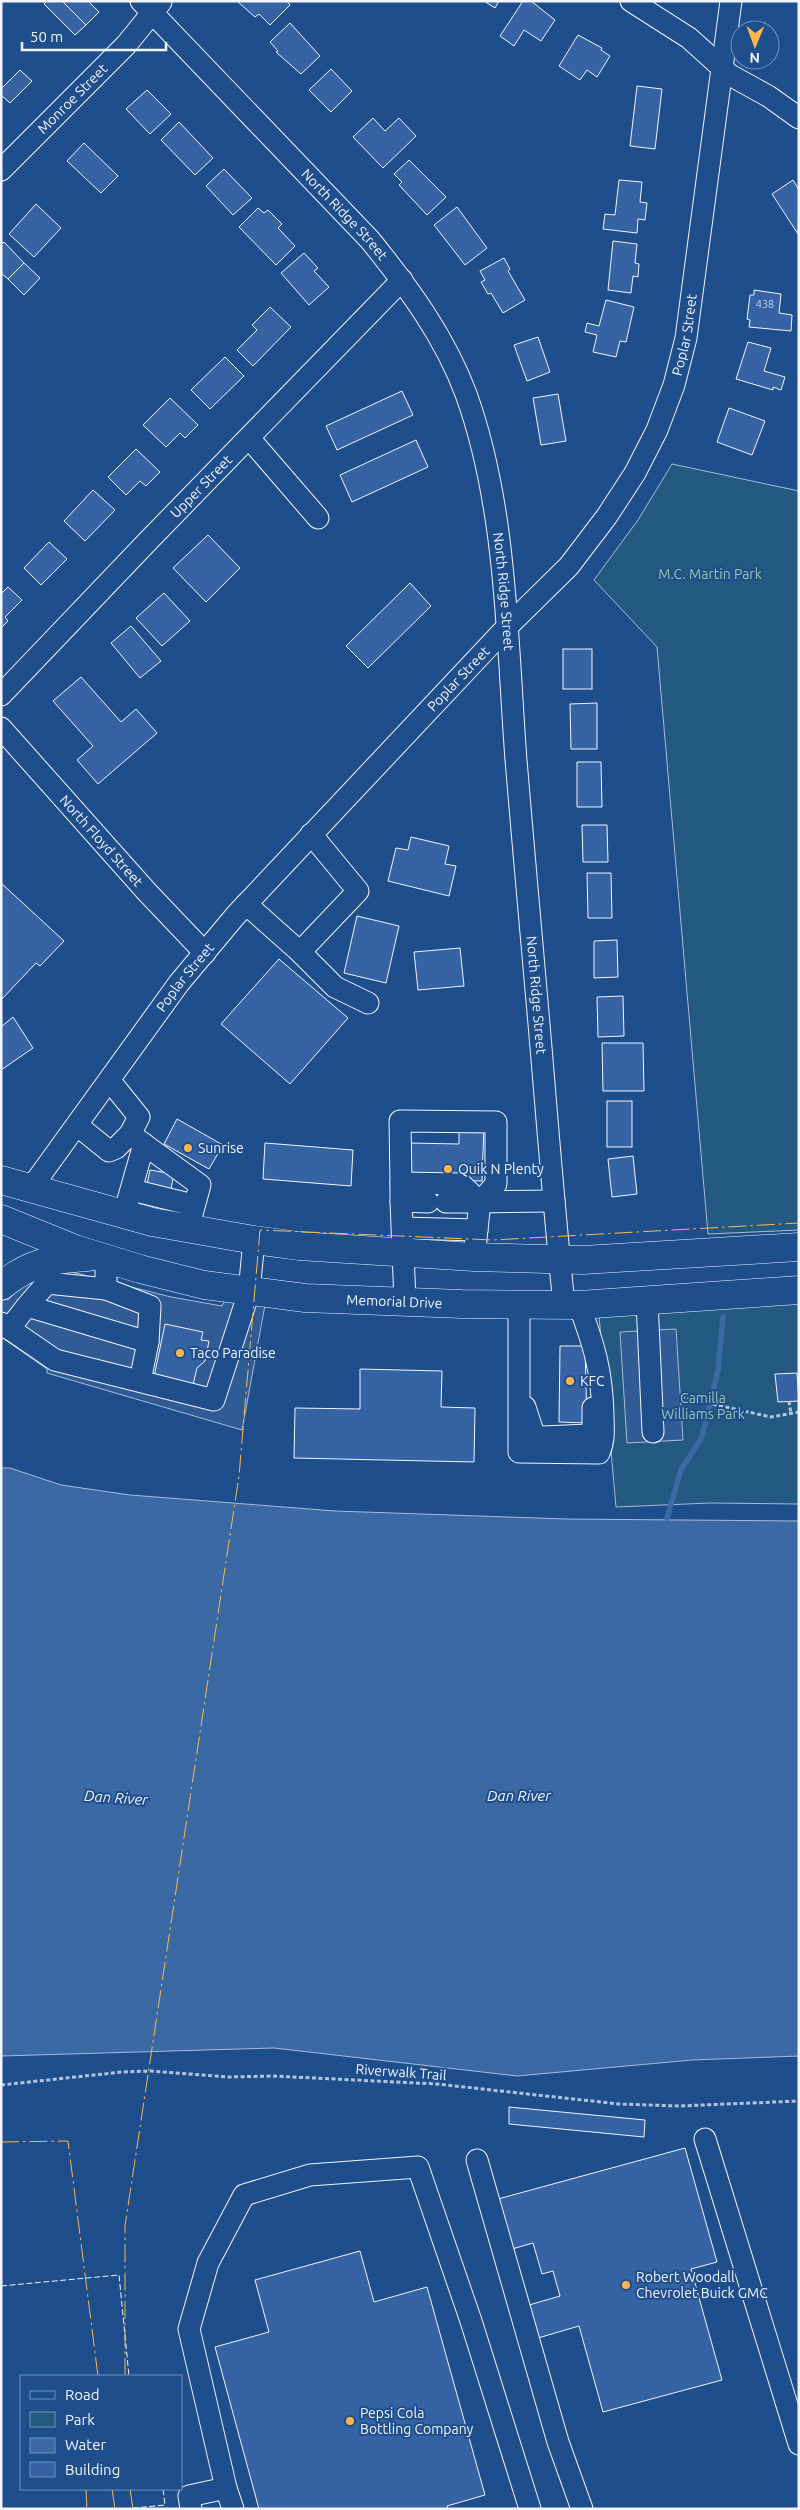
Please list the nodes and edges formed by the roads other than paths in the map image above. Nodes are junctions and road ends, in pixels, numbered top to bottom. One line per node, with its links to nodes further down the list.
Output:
1 (631, 1): 4 (street)
2 (731, 1): 4 (street, Poplar Street)
3 (152, 5): 6 (street, Monroe Street); 7 (street, North Ridge Street)
4 (721, 68): 5 (street); 10 (street, Poplar Street)
5 (799, 118)
6 (1, 170)
7 (402, 280): 8 (street, Upper Street); 10 (street, North Ridge Street)
8 (249, 438): 9 (street); 11 (street, Upper Street)
9 (318, 518)
10 (507, 627): 13 (street, Poplar Street); 24 (street, North Ridge Street)
11 (1, 695)
12 (1, 728): 16 (street, North Floyd Street)
13 (311, 834): 14 (street, Poplar Street); 15 (street)
14 (246, 904): 15 (street); 16 (street, Poplar Street)
15 (300, 952): 17 (street)
16 (204, 953): 18 (street, Poplar Street)
17 (368, 1003)
18 (110, 1081): 19 (street, Poplar Street); 20 (street)
19 (78, 1126): 20 (street); 22 (street, Poplar Street)
20 (137, 1139): 25 (street); 27 (street)
21 (1, 1180): 22 (main road)
22 (31, 1188): 25 (main road); 28 (main road)
23 (401, 1192): 26 (street); 26 (street); 26 (street); 31 (street)
24 (554, 1201): 26 (street); 35 (street, North Ridge Street)
25 (128, 1202): 27 (main road)
26 (480, 1202): 29 (street)
27 (191, 1217): 30 (main road)
28 (2, 1222): 34 (main road, Memorial Drive)
29 (477, 1230): 31 (street); 33 (street)
30 (254, 1240): 31 (main road); 39 (street)
31 (404, 1240): 33 (main road); 41 (street)
32 (799, 1247): 35 (main road)
33 (474, 1257): 35 (main road)
34 (103, 1258): 36 (main road); 37 (street); 39 (main road, Memorial Drive)
35 (559, 1260): 43 (street, North Ridge Street)
36 (1, 1286)
37 (106, 1289): 44 (street); 46 (street)
38 (799, 1290): 40 (main road, Memorial Drive)
39 (249, 1292): 41 (main road, Memorial Drive); 47 (street)
40 (647, 1301): 43 (main road, Memorial Drive); 48 (street)
41 (405, 1302): 42 (main road, Memorial Drive)
42 (519, 1304): 43 (main road, Memorial Drive); 43 (street, North Ridge Street)
43 (571, 1304)
44 (27, 1306): 45 (street); 46 (street)
45 (5, 1326): 47 (street)
46 (148, 1342): 47 (street)
47 (140, 1381)
48 (653, 1432)
49 (705, 2139): 51 (street)
50 (477, 2160): 56 (street)
51 (799, 2444)
52 (226, 2488): 53 (street); 54 (street); 55 (street)
53 (191, 2509)
54 (233, 2509)
55 (530, 2509)
56 (582, 2509)

